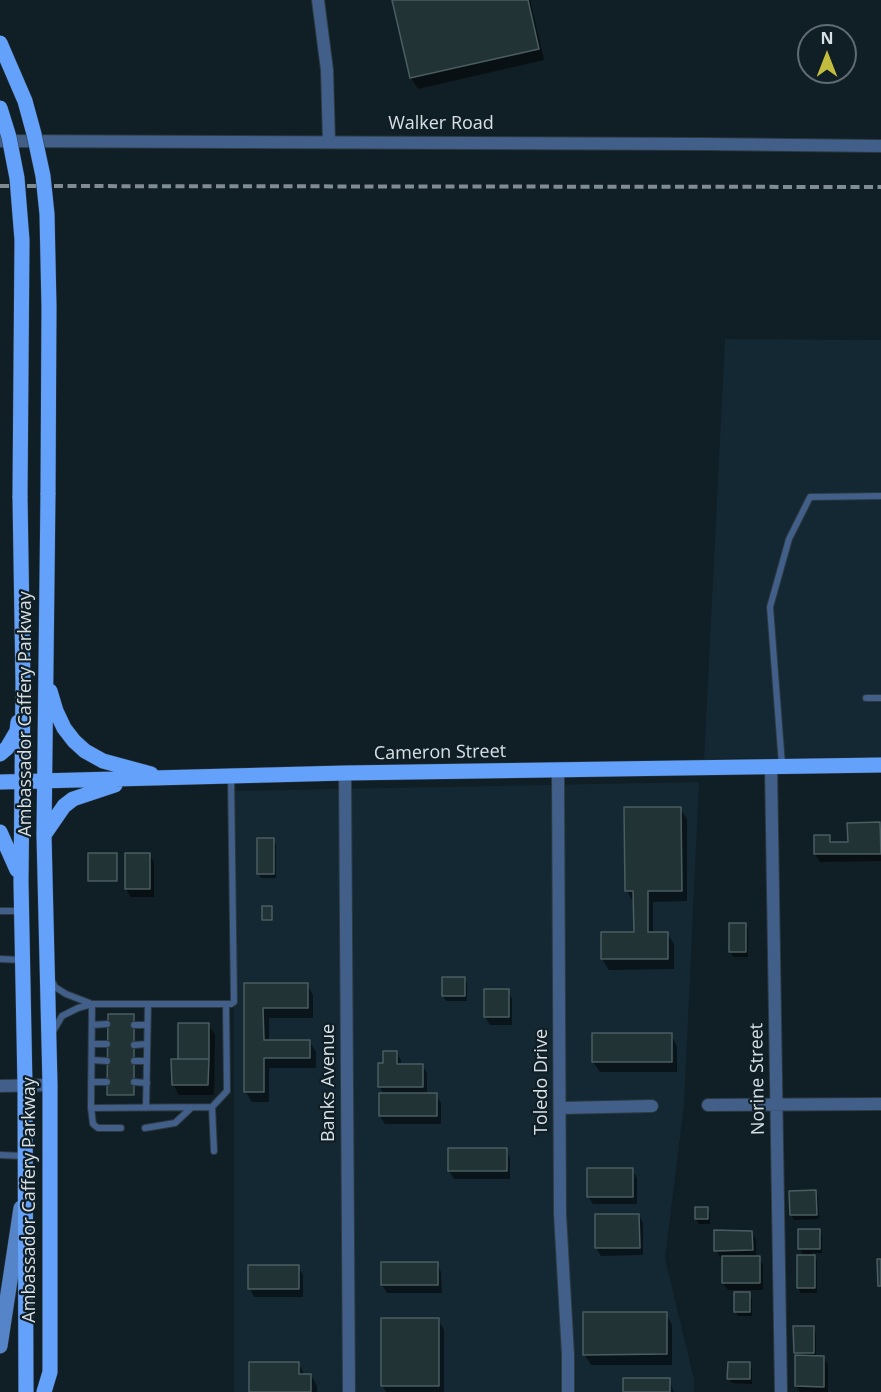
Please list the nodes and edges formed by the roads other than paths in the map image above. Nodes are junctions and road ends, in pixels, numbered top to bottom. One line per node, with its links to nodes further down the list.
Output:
1 (318, 0): 5 (street)
2 (0, 43): 8 (main road, Ambassador Caffery Parkway, bridge)
3 (0, 108): 9 (main road, Ambassador Caffery Parkway, bridge)
4 (0, 141): 5 (street, Walker Road)
5 (329, 142): 6 (street, Walker Road)
6 (881, 146)
7 (881, 496): 14 (lane)
8 (45, 671): 18 (main road); 20 (main road, Ambassador Caffery Parkway)
9 (22, 684): 12 (main road); 22 (main road, Ambassador Caffery Parkway)
10 (866, 698): 11 (lane)
11 (881, 698)
12 (0, 754)
13 (881, 765): 14 (main road, Cameron Street)
14 (777, 766): 15 (main road, Cameron Street); 54 (street, Norine Street)
15 (558, 771): 16 (main road, Cameron Street); 62 (street, Toledo Drive)
16 (345, 773): 17 (main road, Cameron Street); 74 (street, Banks Avenue)
17 (231, 777): 18 (main road, Cameron Street); 33 (lane)
18 (168, 778): 19 (main road, Cameron Street)
19 (132, 780): 20 (main road, Cameron Street); 24 (main road)
20 (45, 781): 22 (main road, Cameron Street); 24 (main road, Ambassador Caffery Parkway)
21 (0, 782): 22 (main road, Cameron Street)
22 (22, 782): 25 (main road, Ambassador Caffery Parkway)
23 (0, 832): 25 (main road)
24 (44, 835): 30 (main road, Ambassador Caffery Parkway)
25 (21, 882): 27 (main road, Ambassador Caffery Parkway)
26 (0, 911): 27 (lane)
27 (22, 911): 29 (main road, Ambassador Caffery Parkway)
28 (0, 959): 29 (lane)
29 (22, 960): 53 (main road, Ambassador Caffery Parkway)
30 (47, 972): 31 (lane); 38 (main road, Ambassador Caffery Parkway)
31 (92, 1004): 32 (lane); 34 (lane); 38 (lane)
32 (148, 1004): 33 (lane); 37 (lane)
33 (226, 1004): 60 (lane)
34 (92, 1024): 35 (lane); 39 (lane)
35 (107, 1024)
36 (134, 1025): 37 (lane)
37 (147, 1025): 41 (lane)
38 (49, 1039): 51 (main road, Ambassador Caffery Parkway)
39 (92, 1044): 40 (lane); 43 (lane)
40 (107, 1044)
41 (147, 1044): 42 (lane); 46 (lane)
42 (134, 1045)
43 (92, 1060): 44 (lane); 47 (lane)
44 (107, 1060)
45 (134, 1060): 46 (lane)
46 (147, 1061): 50 (lane)
47 (91, 1082): 48 (lane); 61 (lane)
48 (107, 1082)
49 (134, 1082): 50 (lane)
50 (147, 1083): 58 (lane)
51 (50, 1085): 53 (street); 70 (main road, Ambassador Caffery Parkway)
52 (0, 1086): 53 (street)
53 (25, 1086): 67 (main road, Ambassador Caffery Parkway)
54 (776, 1104): 55 (street); 57 (street); 76 (street, Norine Street)
55 (881, 1104)
56 (652, 1106): 62 (street)
57 (708, 1106)
58 (146, 1107): 59 (lane); 61 (lane)
59 (191, 1107): 60 (lane); 64 (lane)
60 (212, 1107): 65 (lane)
61 (91, 1108): 63 (lane)
62 (561, 1108): 75 (street, Toledo Drive)
63 (121, 1128)
64 (145, 1128)
65 (214, 1151)
66 (0, 1155): 67 (lane)
67 (25, 1156): 68 (main road, Ambassador Caffery Parkway)
68 (24, 1182): 69 (main road); 71 (main road, Ambassador Caffery Parkway)
69 (0, 1346)
70 (50, 1372): 72 (main road, Ambassador Caffery Parkway); 73 (main road)
71 (26, 1392)
72 (44, 1392)
73 (50, 1392)
74 (349, 1392)
75 (568, 1392)
76 (781, 1392)

